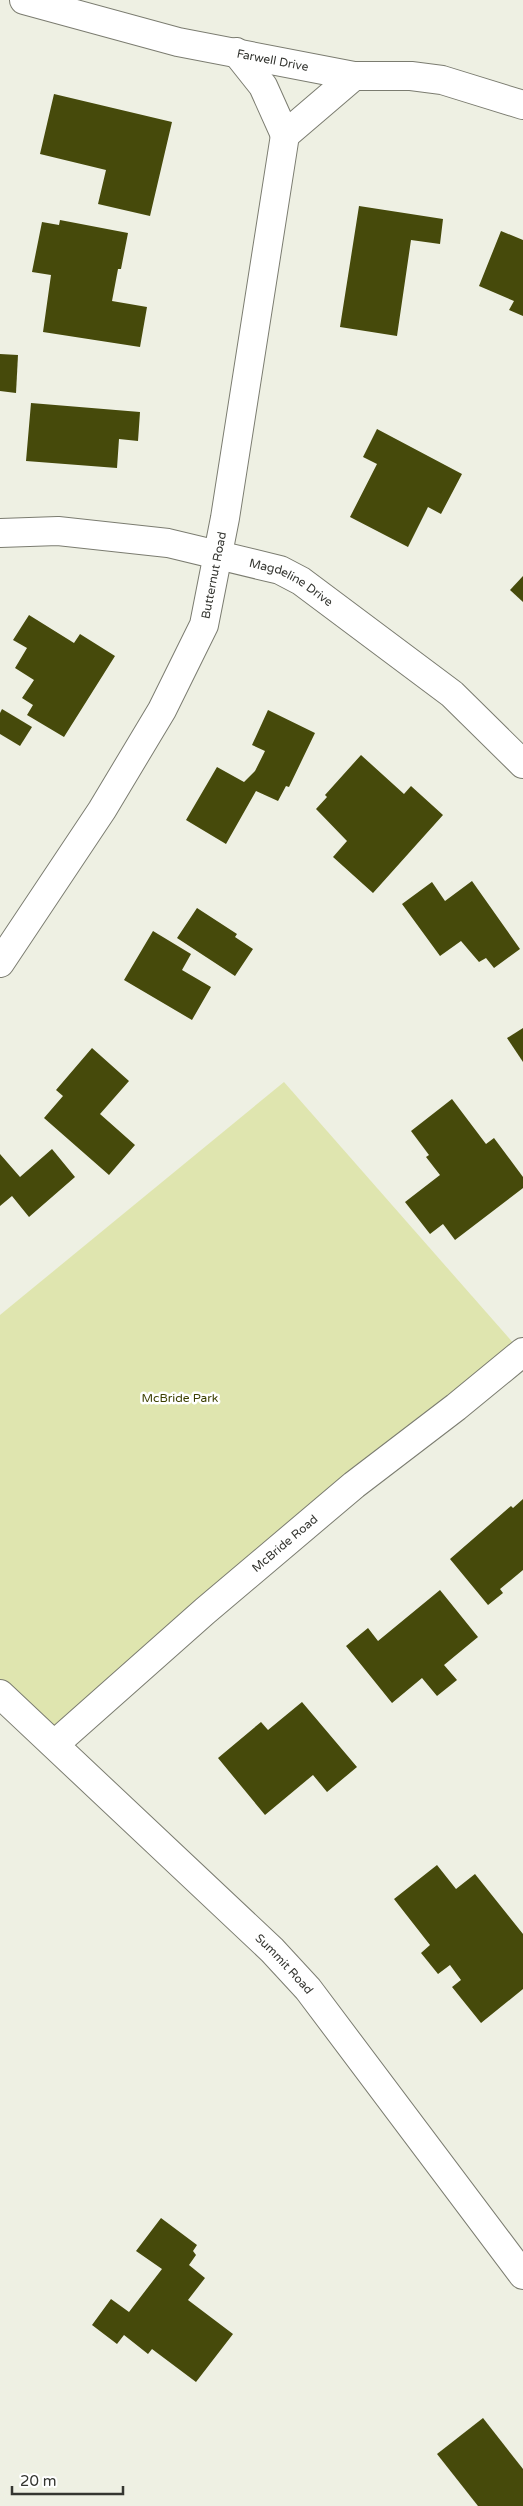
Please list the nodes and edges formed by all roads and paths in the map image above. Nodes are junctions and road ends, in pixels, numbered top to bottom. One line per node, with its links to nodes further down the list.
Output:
1 (24, 0): 2 (street, Farwell Drive)
2 (236, 52): 3 (street, Farwell Drive); 5 (street)
3 (354, 76): 4 (street, Farwell Drive); 5 (street)
4 (523, 105)
5 (286, 135): 7 (street, Butternut Road)
6 (0, 533): 7 (street, Magdeline Drive)
7 (217, 555): 8 (street, Magdeline Drive); 9 (street, Butternut Road)
8 (523, 764)
9 (0, 963)
10 (523, 1353): 12 (street, McBride Road)
11 (0, 1694): 12 (street, Summit Road)
12 (55, 1744): 13 (street, Summit Road)
13 (523, 2275)

